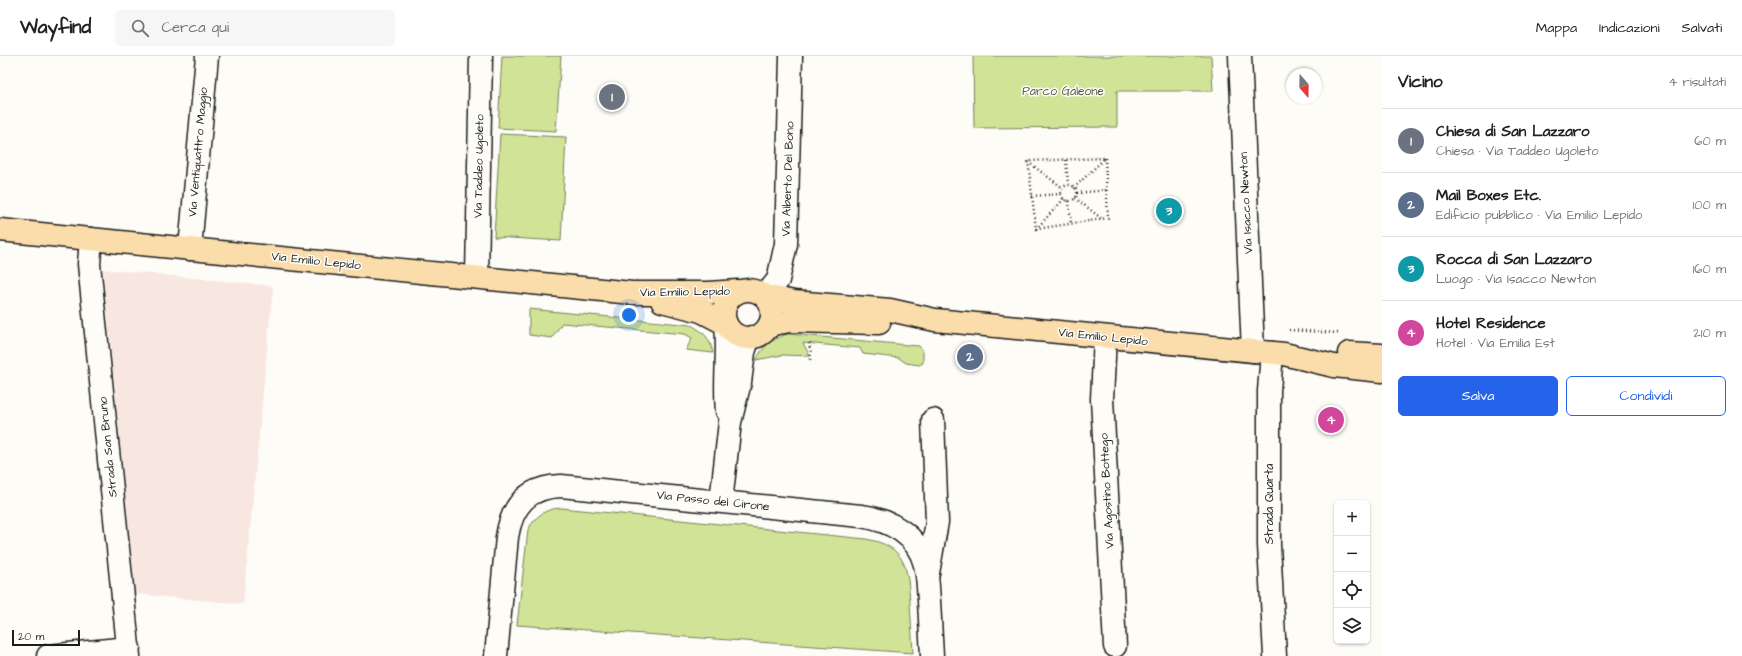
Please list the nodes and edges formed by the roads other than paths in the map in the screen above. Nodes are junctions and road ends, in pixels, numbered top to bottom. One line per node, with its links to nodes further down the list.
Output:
1 (207, 56): 7 (street, Via Ventiquattro Maggio)
2 (481, 56): 8 (street, Via Taddeo Ugoleto)
3 (792, 56): 11 (street, Via Alberto Del Bono)
4 (1240, 56): 16 (street, Via Isacco Newton)
5 (0, 230): 6 (main road, Via Emilio Lepido)
6 (91, 239): 7 (main road, Via Emilio Lepido); 24 (street, Strada San Bruno)
7 (190, 249): 8 (main road, Via Emilio Lepido)
8 (477, 277): 10 (main road, Via Emilio Lepido)
9 (738, 291): 10 (main road, Via Emilio Lepido); 11 (main road, Via Emilio Lepido); 13 (main road, Via Emilio Lepido)
10 (632, 293): 13 (main road, Via Emilio Lepido)
11 (765, 296): 12 (main road, Via Emilio Lepido); 14 (main road)
12 (935, 320): 14 (main road, Via Emilio Lepido); 15 (main road, Via Emilio Lepido)
13 (726, 324): 14 (main road, Via Emilio Lepido); 20 (street)
14 (760, 332): 20 (street)
15 (1104, 337): 16 (main road, Via Emilio Lepido); 23 (street, Via Agostino Bottego)
16 (1270, 353): 17 (main road); 18 (main road); 28 (street, Strada Quarta)
17 (1382, 355)
18 (1382, 371)
19 (933, 420): 22 (street)
20 (728, 438): 21 (street)
21 (721, 502): 22 (street, Via Passo del Cirone); 26 (street, Via Passo del Cirone)
22 (927, 578): 27 (street)
23 (1115, 646)
24 (129, 652): 25 (street)
25 (48, 656)
26 (496, 656)
27 (932, 656)
28 (1275, 656)

